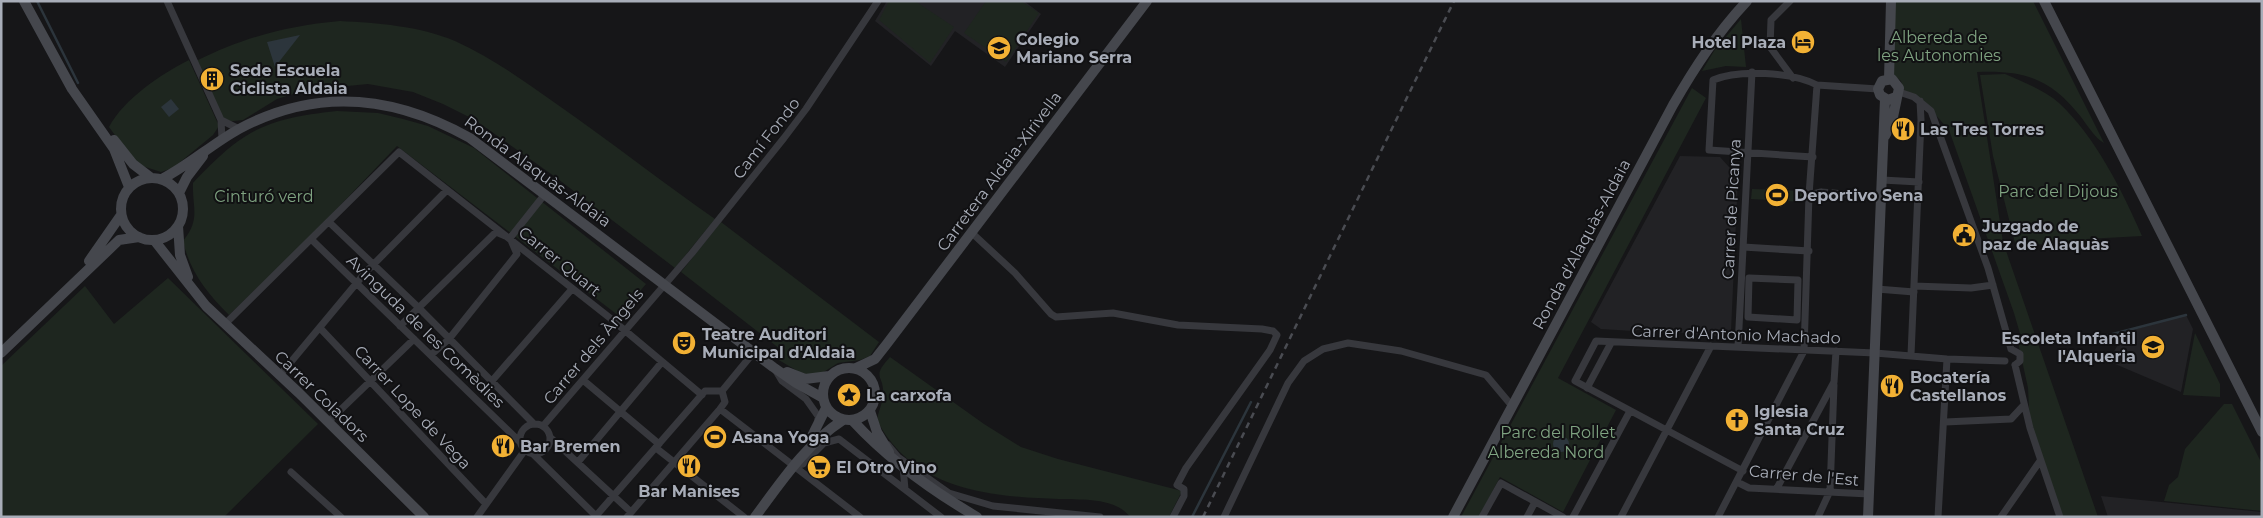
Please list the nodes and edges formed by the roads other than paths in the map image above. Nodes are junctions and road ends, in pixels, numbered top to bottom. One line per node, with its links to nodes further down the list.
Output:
1 (24, 1): 13 (street)
2 (166, 1): 18 (street)
3 (878, 1): 50 (street, Camí Fondo)
4 (1147, 1): 40 (street, Carretera Aldaia-Xirivella)
5 (1747, 1): 94 (street, Ronda d'Alaquàs-Aldaia)
6 (1790, 1): 10 (street)
7 (1891, 1): 11 (street)
8 (2044, 1): 107 (street)
9 (1752, 72): 10 (street); 25 (street, Carrer de Picanya); 25 (street)
10 (1793, 78): 12 (street)
11 (1889, 79): 14 (street); 15 (street)
12 (1817, 85): 14 (street); 26 (street)
13 (72, 89): 27 (street); 31 (street)
14 (1878, 89): 16 (street)
15 (1898, 94): 16 (street); 17 (street); 22 (street)
16 (1885, 99): 22 (street)
17 (1920, 102): 19 (street); 20 (street)
18 (221, 120): 21 (street); 23 (street)
19 (1935, 121): 20 (street); 51 (street)
20 (1921, 122): 30 (street)
21 (239, 129): 23 (street, Ronda Alaquàs-Aldaia); 35 (street, Ronda Alaquàs-Aldaia)
22 (1885, 137): 29 (street)
23 (222, 140): 24 (street, Ronda Alaquàs-Aldaia)
24 (212, 146): 28 (street, Ronda Alaquàs-Aldaia); 34 (street, Ronda Alaquàs-Aldaia)
25 (1747, 154): 26 (street); 45 (street, Carrer de Picanya)
26 (1813, 157): 36 (street)
27 (150, 177): 28 (street); 31 (street)
28 (162, 179): 34 (street)
29 (1882, 180): 30 (street); 54 (street)
30 (1919, 182): 55 (street)
31 (129, 187): 37 (street)
32 (447, 190): 38 (street, Carrer Quart); 42 (street, Carrer Quart); 47 (street)
33 (1821, 192): 36 (street)
34 (179, 193): 39 (street)
35 (545, 194): 42 (street); 50 (street, Ronda Alaquàs-Aldaia)
36 (1809, 195): 46 (street)
37 (121, 215): 41 (street); 48 (street)
38 (330, 223): 44 (street); 47 (street, Avinguda de les Comèdies)
39 (178, 226): 43 (street); 52 (street)
40 (972, 233): 75 (street, Carretera Aldaia-Xirivella); 141 (street)
41 (139, 237): 43 (street); 48 (street)
42 (510, 238): 53 (street, Carrer Quart); 56 (street); 63 (street)
43 (154, 240): 52 (street)
44 (312, 240): 49 (street, Avinguda de les Comèdies); 58 (street)
45 (1743, 247): 46 (street); 66 (street, Carrer de Picanya)
46 (1809, 251): 68 (street)
47 (373, 264): 49 (street); 56 (street, Avinguda de les Comèdies)
48 (79, 276): 70 (street)
49 (357, 283): 59 (street, Avinguda de les Comèdies); 60 (street)
50 (665, 284): 61 (street, Carrer dels Àngels); 71 (street, Ronda Alaquàs-Aldaia)
51 (1993, 285): 55 (street); 67 (street)
52 (192, 287): 58 (street, Carrer Coladors)
53 (572, 289): 61 (street, Carrer Quart); 87 (street)
54 (1877, 289): 55 (street); 72 (street)
55 (1914, 289): 74 (street)
56 (418, 307): 59 (street); 63 (street, Avinguda de les Comèdies)
57 (1748, 317): 57 (street)
58 (225, 324): 82 (street, Carrer Coladors)
59 (400, 326): 62 (street, Avinguda de les Comèdies)
60 (320, 328): 82 (street); 86 (street, Carrer Lope de Vega)
61 (625, 331): 78 (street, Carrer Quart); 85 (street, Carrer dels Àngels)
62 (414, 339): 73 (street, Avinguda de les Comèdies); 86 (street)
63 (449, 339): 73 (street); 87 (street, Avinguda de les Comèdies)
64 (1611, 343): 65 (street, Carrer d'Antonio Machado); 89 (street); 89 (street, Carrer d'Antonio Machado)
65 (1710, 346): 66 (street, Carrer d'Antonio Machado); 105 (street)
66 (1738, 347): 68 (street, Carrer d'Antonio Machado)
67 (2012, 349): 77 (street); 79 (street)
68 (1804, 351): 69 (street, Carrer d'Antonio Machado); 119 (street)
69 (1836, 351): 72 (street, Carrer d'Antonio Machado); 88 (street)
70 (1, 352)
71 (754, 352): 80 (street, Ronda Alaquàs-Aldaia); 90 (street)
72 (1875, 352): 74 (street, Carrer d'Antonio Machado); 125 (street)
73 (431, 355): 109 (street, Avinguda de les Comèdies)
74 (1911, 355): 76 (street, Carrer d'Antonio Machado)
75 (875, 359): 81 (street, Carretera Aldaia-Xirivella); 84 (street, Carretera Aldaia-Xirivella)
76 (1947, 359): 77 (street, Carrer d'Antonio Machado); 101 (street)
77 (2005, 361): 79 (street)
78 (662, 362): 91 (street, Carrer Quart); 96 (street)
79 (2015, 365): 93 (street)
80 (773, 367): 83 (street); 92 (street); 104 (street)
81 (856, 368): 83 (street); 84 (street)
82 (280, 375): 100 (street, Carrer Coladors)
83 (830, 376): 92 (street)
84 (872, 379): 97 (street)
85 (583, 380): 96 (street); 103 (street, Carrer dels Àngels)
86 (371, 381): 100 (street); 128 (street, Carrer Lope de Vega)
87 (491, 382): 102 (street, Avinguda de les Comèdies)
88 (1834, 382): 122 (street); 124 (street)
89 (1586, 388): 98 (street)
90 (722, 391): 91 (street); 95 (street)
91 (702, 395): 110 (street)
92 (824, 403): 99 (street); 104 (street)
93 (2024, 405): 101 (street); 114 (street)
94 (1512, 406): 130 (street, Ronda d'Alaquàs-Aldaia); 142 (street)
95 (720, 410): 116 (street); 117 (street)
96 (620, 411): 110 (street); 115 (street)
97 (870, 411): 99 (street); 106 (street)
98 (1630, 412): 105 (street); 146 (street)
99 (848, 421): 113 (street); 117 (street)
100 (328, 422): 133 (street, Carrer Coladors)
101 (1945, 422): 151 (street)
102 (534, 424): 103 (street); 109 (street)
103 (543, 426): 108 (street)
104 (817, 429): 117 (street)
105 (1667, 430): 119 (street); 147 (street)
106 (877, 432): 113 (street); 140 (street)
107 (2262, 432)
108 (552, 438): 112 (street); 115 (street)
109 (520, 442): 111 (street)
110 (658, 446): 116 (street); 126 (street)
111 (524, 450): 112 (street); 128 (street)
112 (534, 455): 131 (street)
113 (894, 460): 118 (street)
114 (2040, 461): 152 (street); 153 (street)
115 (578, 462): 126 (street)
116 (674, 462): 129 (street); 135 (street)
117 (794, 466): 123 (street); 136 (street); 137 (street)
118 (903, 467): 123 (street); 139 (street)
119 (1742, 471): 121 (street)
120 (291, 472): 132 (street)
121 (1737, 482): 122 (street, Carrer de l'Est); 148 (street)
122 (1777, 488): 124 (street, Carrer de l'Est)
123 (905, 489): 138 (street)
124 (1830, 491): 125 (street, Carrer de l'Est); 149 (street)
125 (1869, 494): 150 (street)
126 (613, 496): 129 (street); 131 (street)
127 (1535, 502): 143 (street); 144 (street); 145 (street)
128 (486, 504): 134 (street)
129 (629, 514)
130 (1453, 514)
131 (596, 516)
132 (341, 517)
133 (424, 517)
134 (477, 517)
135 (744, 517)
136 (754, 517)
137 (860, 517)
138 (941, 517)
139 (977, 517)
140 (1100, 517)
141 (1172, 517)
142 (1224, 517)
143 (1482, 517)
144 (1527, 517)
145 (1563, 517)
146 (1573, 517)
147 (1621, 517)
148 (1718, 517)
149 (1818, 517)
150 (1868, 517)
151 (1938, 517)
152 (2000, 517)
153 (2060, 517)

